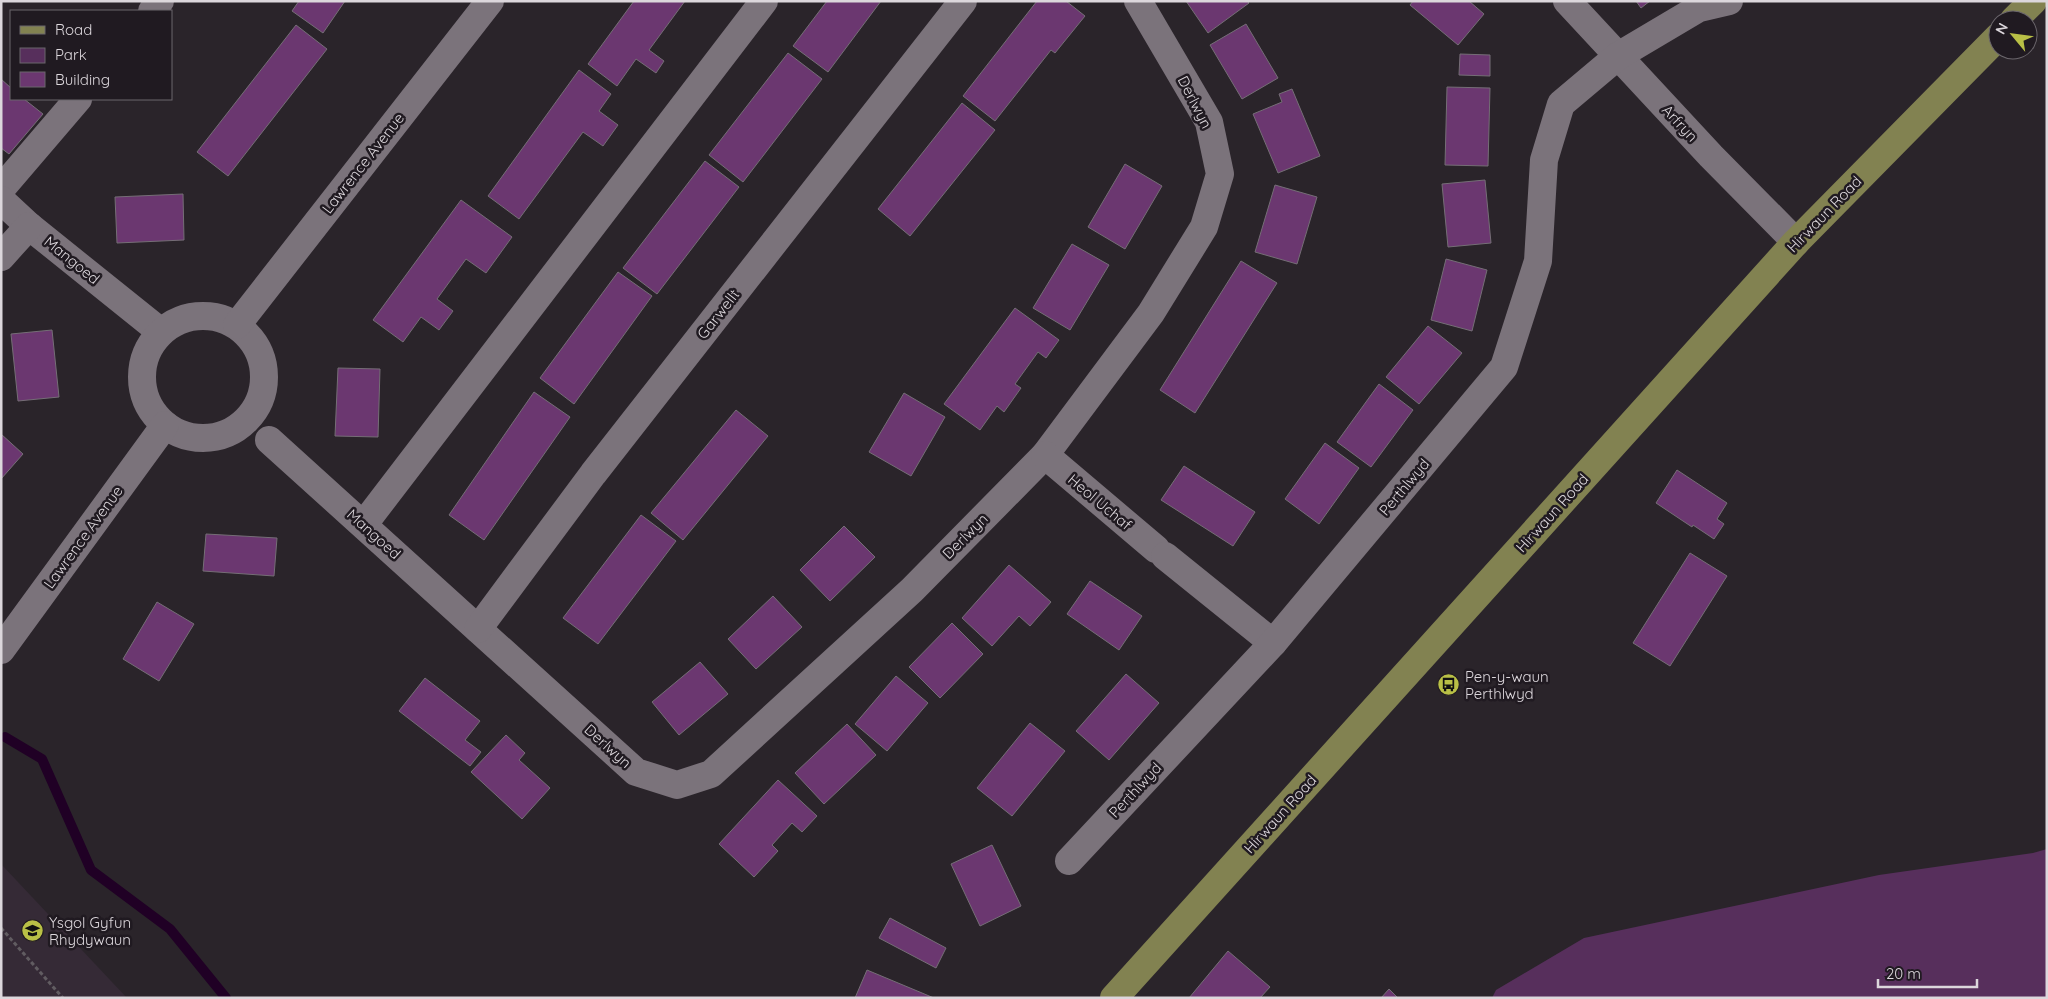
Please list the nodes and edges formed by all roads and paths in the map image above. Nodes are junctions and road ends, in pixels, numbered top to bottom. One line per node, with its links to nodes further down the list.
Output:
1 (490, 1): 17 (street, Lawrence Avenue)
2 (764, 1): 22 (street)
3 (963, 1): 23 (street, Garwellt)
4 (1138, 1): 21 (street, Derlwyn)
5 (1567, 1): 10 (street, Arfryn)
6 (1729, 1): 10 (street, Perthlwyd)
7 (2033, 1): 8 (main road)
8 (2024, 10)
9 (1988, 46): 15 (main road, Hirwaun Road)
10 (1618, 56): 15 (street, Arfryn); 24 (street, Perthlwyd)
11 (77, 100): 12 (street)
12 (1, 189)
13 (1, 200): 14 (street, Mangoed)
14 (29, 226): 16 (street); 18 (street, Mangoed)
15 (1796, 242): 29 (main road, Hirwaun Road)
16 (1, 257)
17 (237, 326): 18 (street); 19 (street)
18 (161, 332): 19 (street)
19 (165, 425): 25 (street, Lawrence Avenue)
20 (269, 440): 22 (street, Mangoed)
21 (1045, 455): 23 (street, Derlwyn); 24 (street, Heol Uchaf)
22 (364, 524): 23 (street, Mangoed)
23 (478, 629)
24 (1273, 643): 26 (street, Perthlwyd)
25 (1, 650)
26 (1069, 861)
27 (1, 928): 28 (path)
28 (63, 998)
29 (1114, 998)

